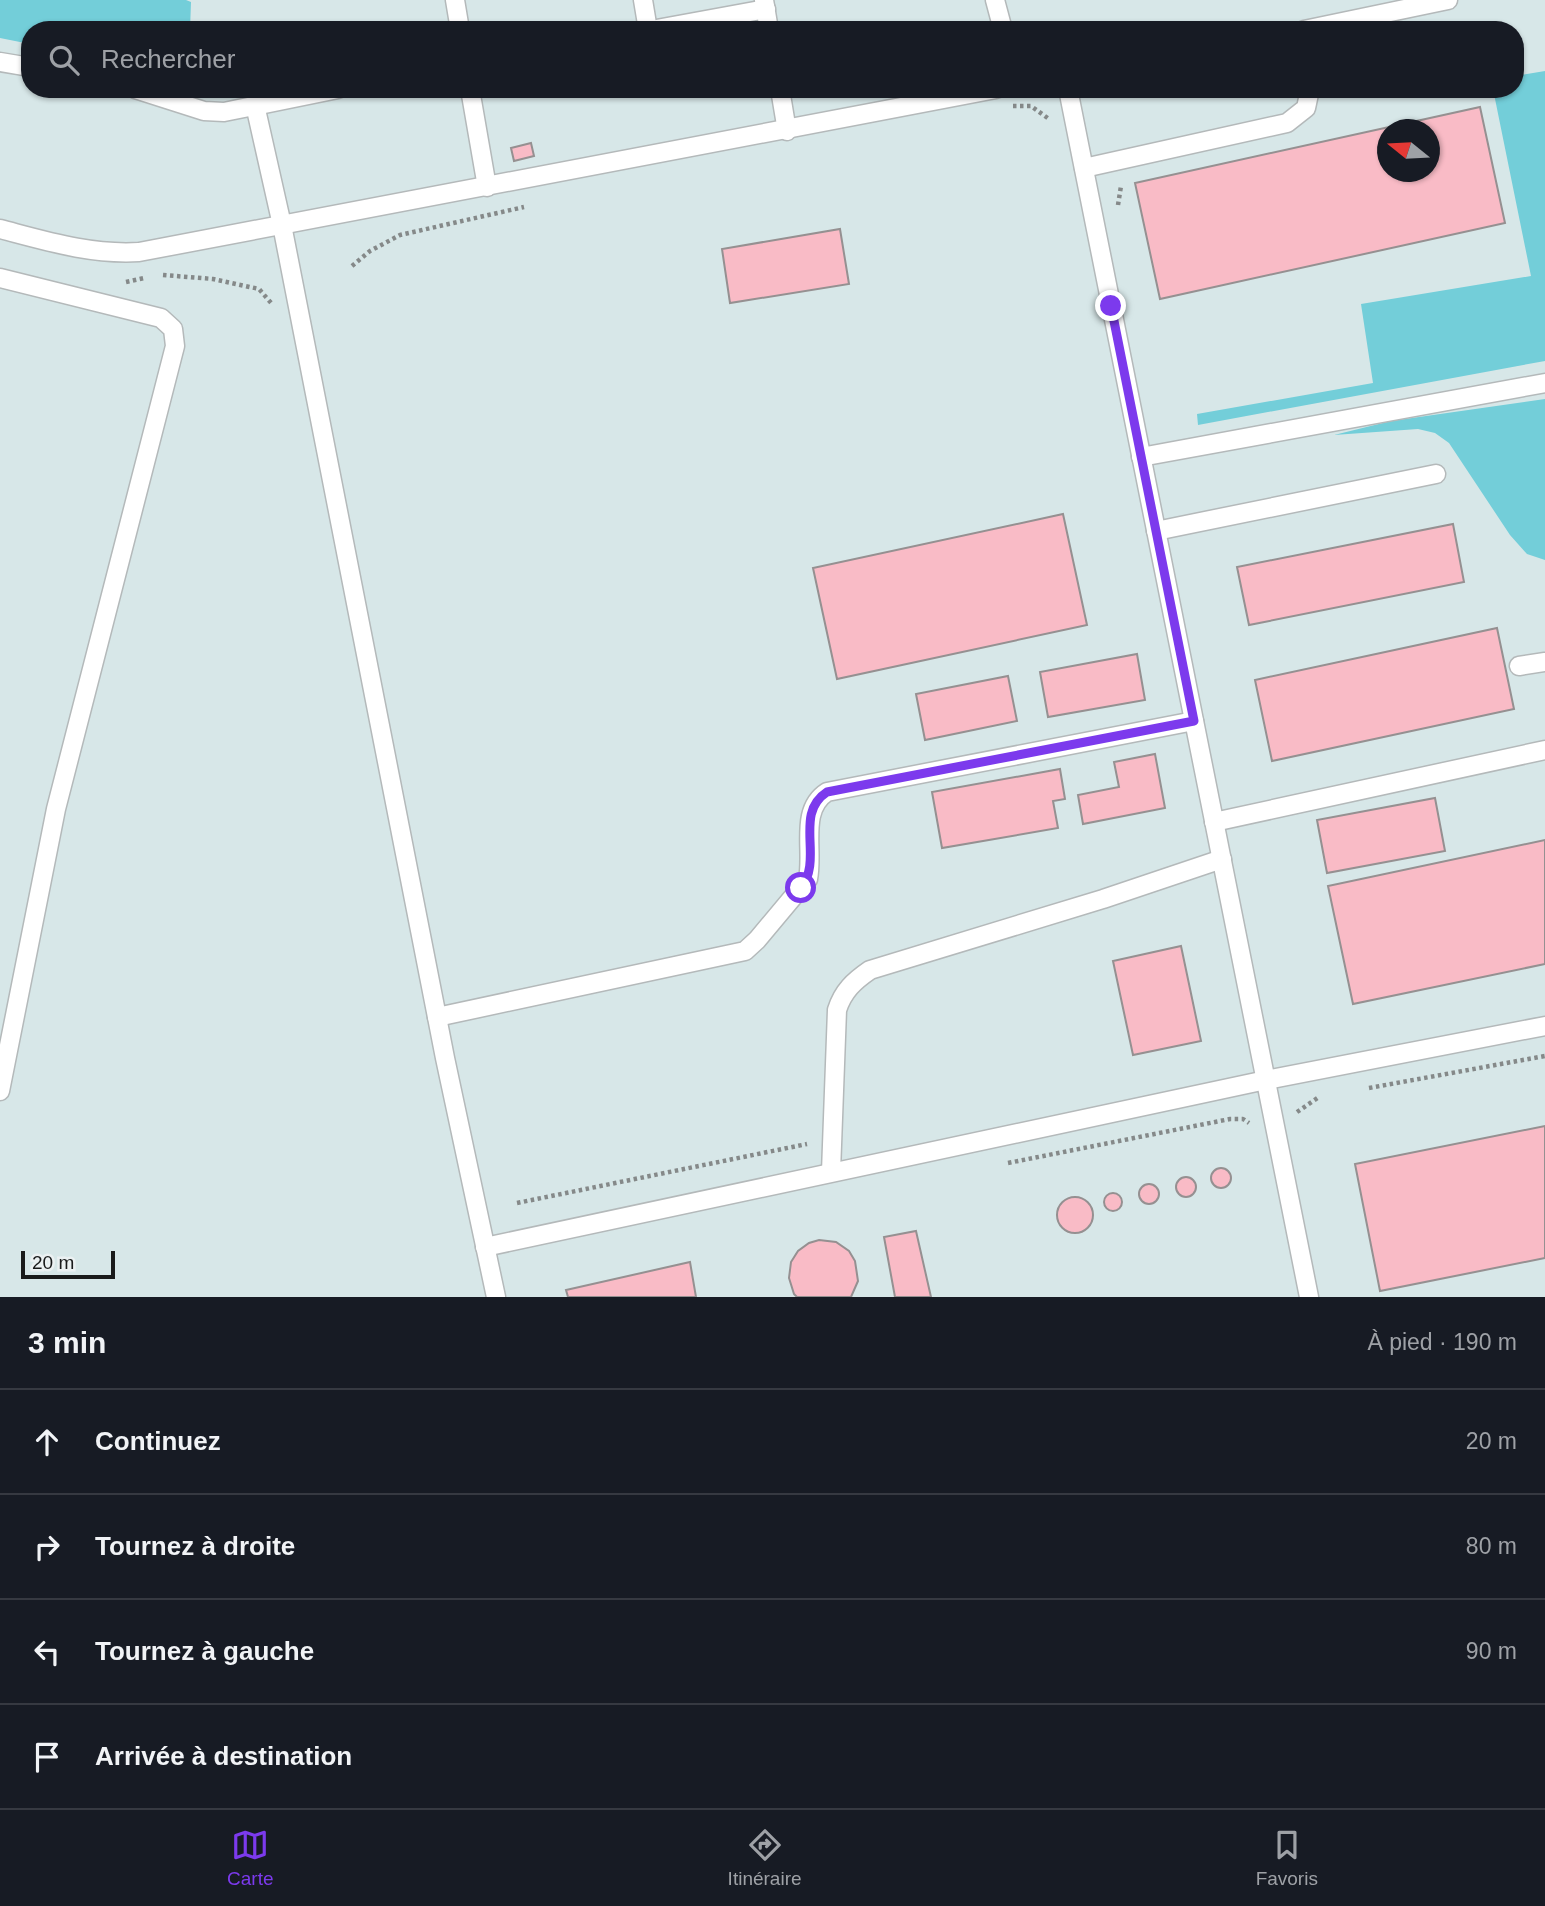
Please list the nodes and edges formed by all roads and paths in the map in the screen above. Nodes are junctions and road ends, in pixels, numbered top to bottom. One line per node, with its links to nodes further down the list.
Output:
1 (455, 0): 6 (lane)
2 (642, 0): 7 (lane)
3 (995, 0): 9 (lane)
4 (1448, 0): 10 (lane)
5 (765, 4): 8 (lane)
6 (458, 21)
7 (648, 21)
8 (690, 21)
9 (1001, 21)
10 (1347, 21)
11 (0, 62): 12 (lane)
12 (21, 66)
13 (163, 98): 20 (lane)
14 (291, 98): 20 (lane)
15 (472, 98): 23 (lane)
16 (782, 98): 21 (lane)
17 (951, 98): 21 (lane)
18 (1070, 98): 22 (lane)
19 (1308, 98): 22 (lane)
20 (255, 105): 24 (lane)
21 (787, 131): 23 (lane)
22 (1084, 168): 28 (lane)
23 (487, 187): 24 (lane)
24 (282, 225): 25 (lane); 37 (lane)
25 (0, 229)
26 (0, 278): 42 (lane)
27 (1545, 383): 28 (lane)
28 (1142, 457): 30 (lane)
29 (1436, 474): 30 (lane)
30 (1156, 531): 33 (lane)
31 (1545, 662): 32 (lane)
32 (1519, 666)
33 (1194, 721): 35 (lane); 37 (lane)
34 (1545, 750): 35 (lane)
35 (1214, 822): 36 (lane)
36 (1222, 859): 40 (lane); 48 (lane)
37 (437, 1017): 50 (lane)
38 (1545, 1026): 40 (lane)
39 (1545, 1056): 41 (path)
40 (1266, 1080): 48 (lane); 52 (lane)
41 (1357, 1090)
42 (0, 1091)
43 (1330, 1095): 44 (path)
44 (1295, 1123)
45 (1254, 1127): 47 (path)
46 (808, 1144): 49 (path)
47 (1003, 1164)
48 (831, 1172): 50 (lane)
49 (517, 1203)
50 (485, 1247): 51 (lane)
51 (496, 1297)
52 (1309, 1297)

